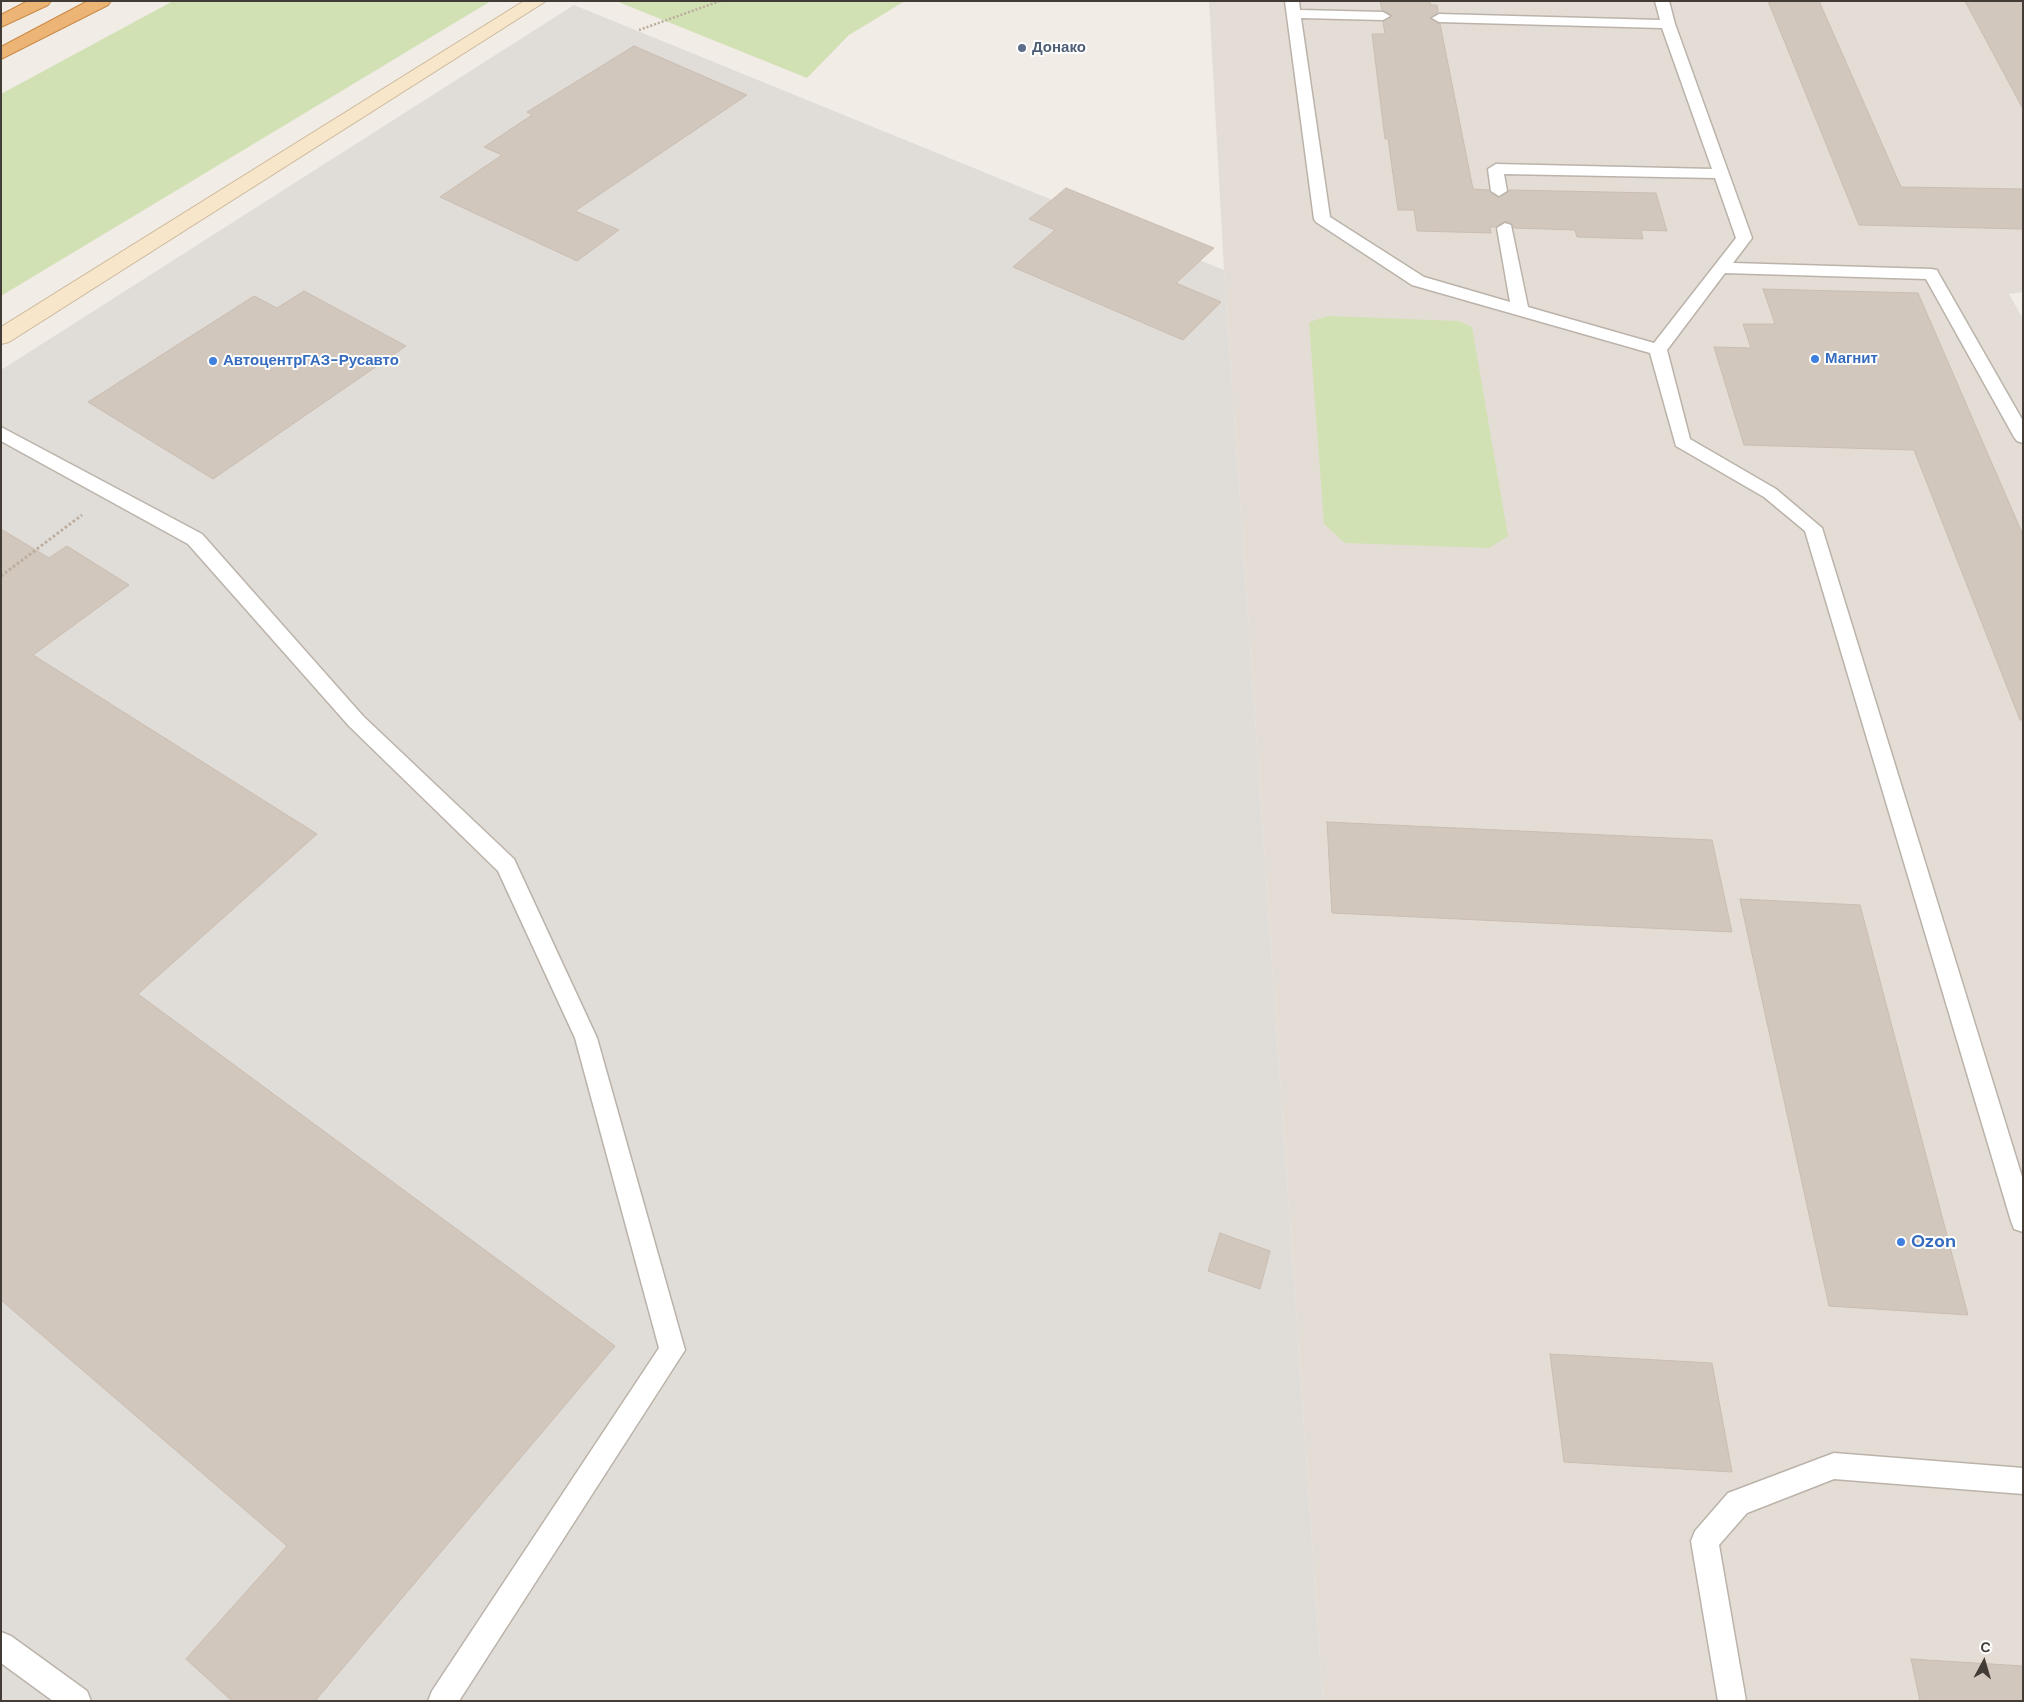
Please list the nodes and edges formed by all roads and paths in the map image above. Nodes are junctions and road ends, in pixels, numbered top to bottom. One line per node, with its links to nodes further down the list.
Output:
1 (42, 1): 9 (highway)
2 (102, 1): 12 (highway)
3 (537, 1): 18 (street)
4 (720, 1): 11 (path)
5 (1662, 1): 10 (lane)
6 (1293, 8): 7 (lane); 17 (lane)
7 (1383, 16)
8 (1439, 18): 10 (lane)
9 (1, 22)
10 (1668, 24): 13 (lane)
11 (639, 30)
12 (1, 54)
13 (1721, 174): 14 (lane); 16 (lane)
14 (1499, 192)
15 (1505, 228): 17 (lane)
16 (1721, 268): 19 (lane); 21 (lane)
17 (1520, 310): 19 (lane)
18 (1, 337)
19 (1658, 350): 24 (lane)
20 (1, 433): 22 (lane)
21 (2023, 437)
22 (110, 493): 23 (path); 28 (lane)
23 (1, 576)
24 (2023, 1221)
25 (2023, 1481): 29 (lane)
26 (1, 1646): 27 (lane)
27 (77, 1701)
28 (442, 1701)
29 (1732, 1701)

